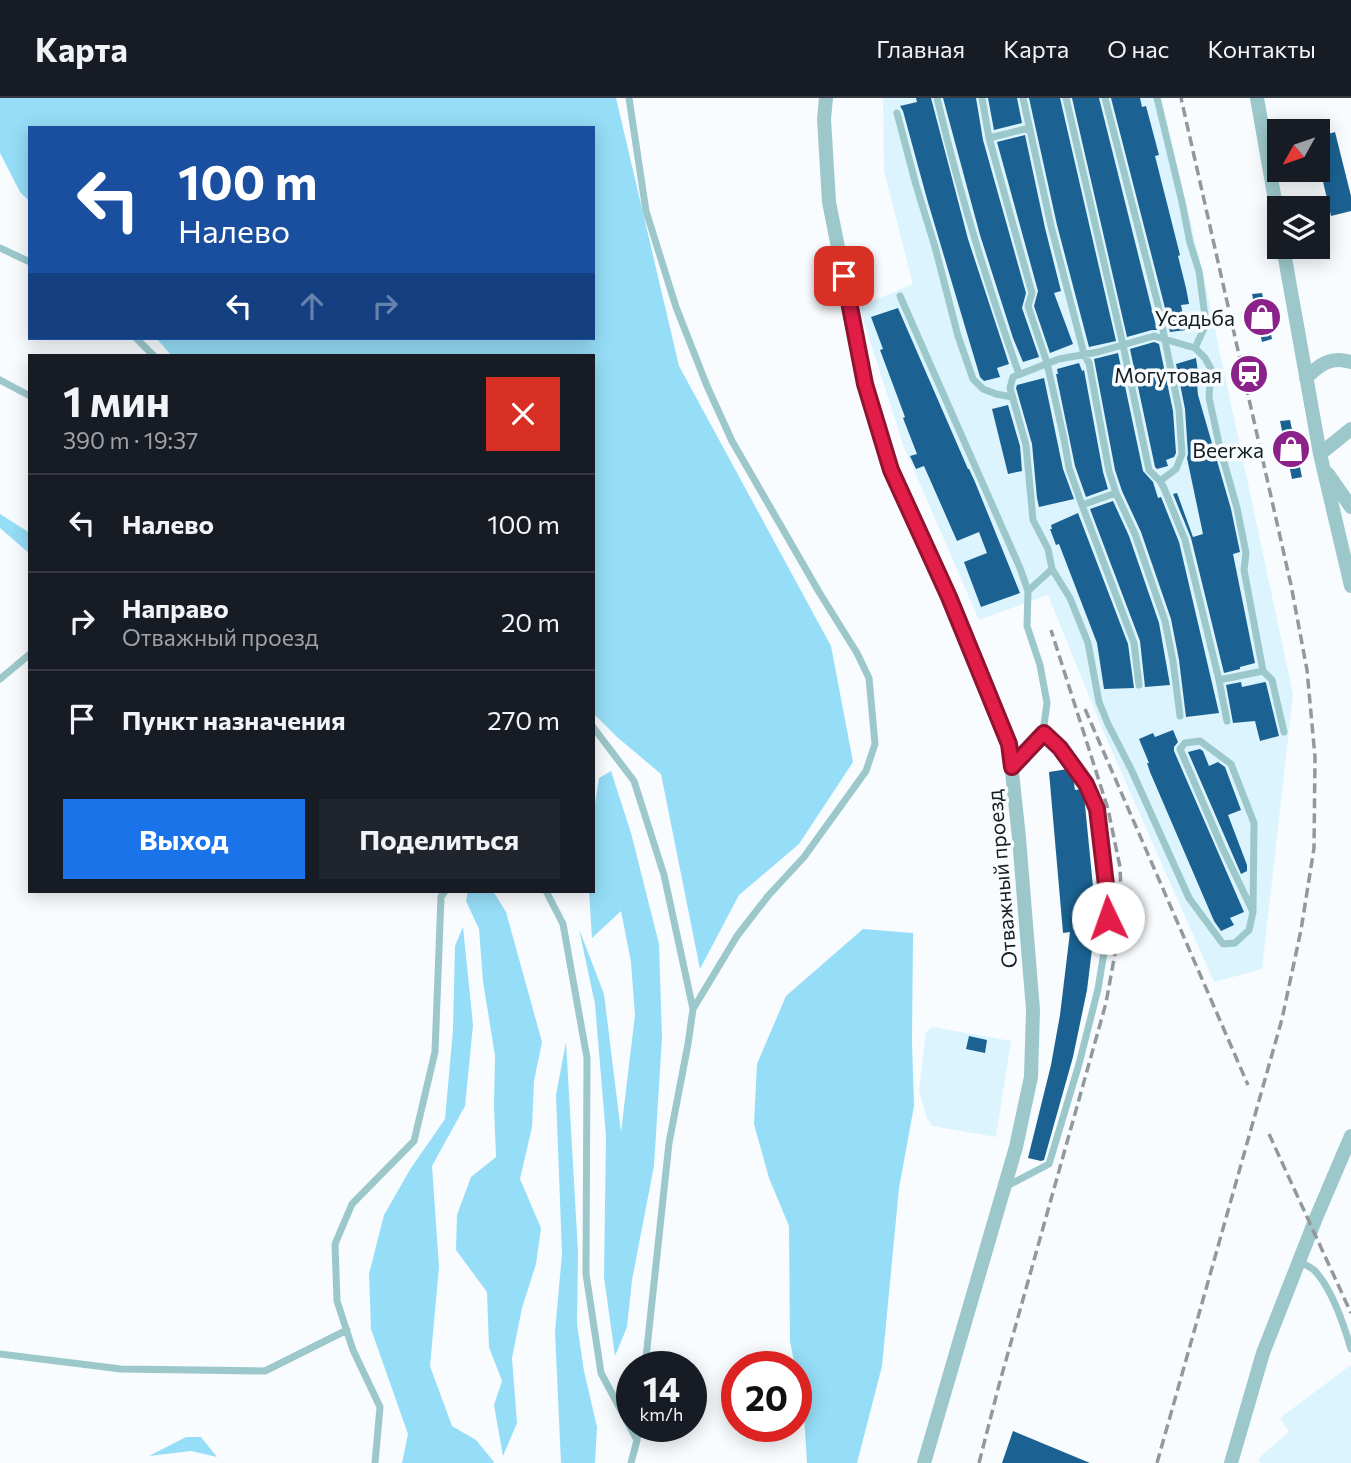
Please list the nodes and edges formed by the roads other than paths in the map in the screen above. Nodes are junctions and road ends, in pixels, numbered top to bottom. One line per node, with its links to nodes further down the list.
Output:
1 (629, 98): 54 (lane)
2 (826, 98): 50 (street, Отважный проезд)
3 (937, 98): 26 (lane)
4 (982, 98): 12 (lane)
5 (1023, 98): 11 (lane)
6 (1066, 98): 20 (lane)
7 (1105, 98): 18 (lane)
8 (1157, 98): 21 (lane)
9 (1258, 98): 13 (street)
10 (897, 113): 30 (lane)
11 (1029, 128): 12 (lane); 23 (lane)
12 (989, 138): 25 (lane)
13 (1274, 196)
14 (0, 248): 16 (lane)
15 (1285, 259): 27 (street)
16 (28, 261)
17 (900, 296): 39 (lane)
18 (1164, 339): 20 (lane); 21 (lane); 33 (lane)
19 (138, 340): 22 (lane)
20 (1123, 345): 23 (lane); 33 (lane)
21 (1195, 348): 41 (lane)
22 (151, 354)
23 (1084, 354): 25 (lane); 34 (lane)
24 (1351, 362): 27 (street)
25 (1047, 363): 26 (lane); 35 (lane)
26 (1019, 374): 30 (lane)
27 (1306, 378): 32 (street)
28 (0, 380): 29 (lane)
29 (28, 395)
30 (1012, 397): 37 (lane)
31 (1351, 429): 32 (street)
32 (1322, 461): 36 (street); 38 (street)
33 (1160, 481): 43 (lane)
34 (1116, 493): 35 (lane); 45 (lane)
35 (1082, 505): 44 (lane)
36 (1351, 507)
37 (1052, 569): 39 (lane); 53 (lane)
38 (1351, 586)
39 (1028, 591): 49 (lane)
40 (28, 656): 42 (lane)
41 (1263, 671): 43 (lane); 48 (lane)
42 (0, 679)
43 (1219, 680): 46 (lane)
44 (1139, 685)
45 (1180, 716)
46 (1227, 721)
47 (595, 730): 54 (lane)
48 (1284, 732)
49 (1044, 733): 50 (lane); 57 (lane)
50 (1012, 767): 57 (street, Отважный проезд)
51 (444, 893): 59 (lane)
52 (547, 893): 63 (lane)
53 (1254, 912): 53 (lane)
54 (693, 1009): 61 (lane)
55 (1351, 1136): 56 (street)
56 (1345, 1168): 58 (street)
57 (1005, 1187): 67 (street, Отважный проезд)
58 (1299, 1260): 60 (lane); 68 (street)
59 (346, 1330): 62 (lane); 65 (lane)
60 (1351, 1349)
61 (647, 1351)
62 (0, 1354)
63 (616, 1401)
64 (636, 1442): 66 (lane)
65 (375, 1463)
66 (631, 1463)
67 (924, 1463)
68 (1231, 1463)

